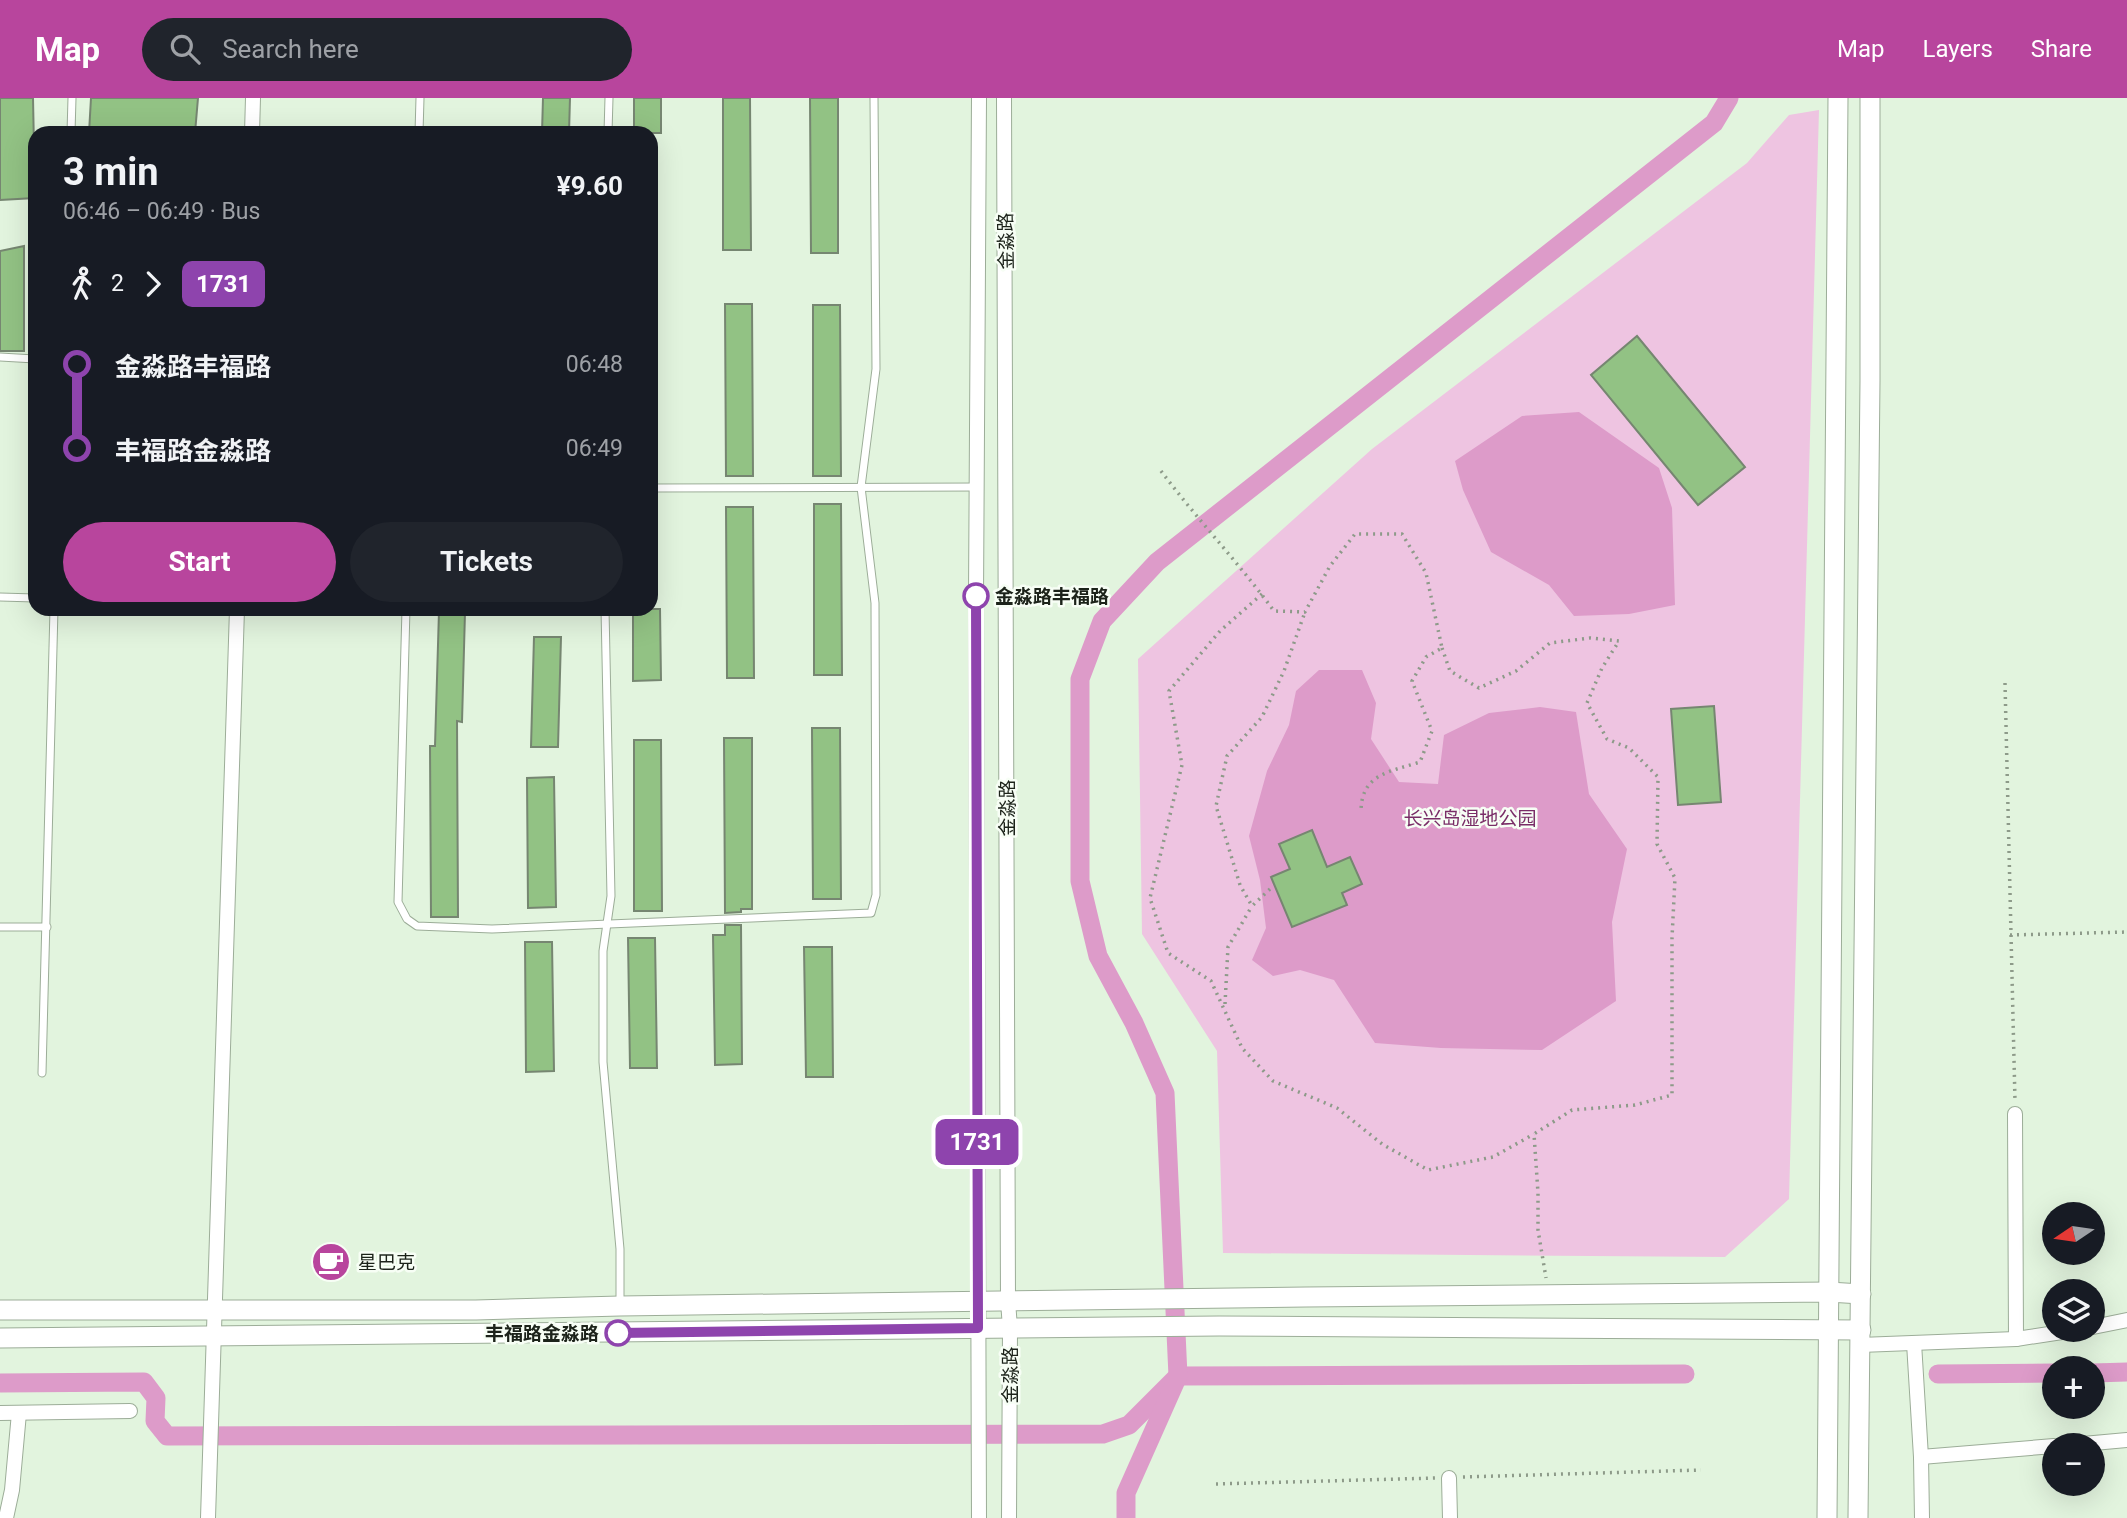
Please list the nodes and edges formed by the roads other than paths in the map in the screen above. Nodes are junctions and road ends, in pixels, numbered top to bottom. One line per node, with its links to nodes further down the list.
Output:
1 (72, 98): 10 (lane)
2 (253, 98): 11 (street)
3 (420, 98): 12 (lane)
4 (609, 98): 13 (lane)
5 (874, 98): 16 (lane)
6 (979, 98): 18 (street, 金淼路)
7 (1004, 98): 33 (street, 金淼路)
8 (1838, 98): 30 (street)
9 (1870, 98): 31 (street)
10 (71, 126)
11 (252, 126)
12 (419, 126)
13 (608, 126)
14 (0, 358): 15 (lane)
15 (28, 359)
16 (861, 487): 17 (lane); 18 (lane); 25 (lane)
17 (658, 488)
18 (978, 488): 32 (street, 金淼路)
19 (0, 597): 20 (lane)
20 (28, 598)
21 (54, 616): 27 (lane)
22 (237, 616): 35 (street)
23 (406, 616): 25 (lane)
24 (606, 616): 25 (lane)
25 (607, 924): 34 (lane)
26 (0, 927): 27 (lane)
27 (47, 927): 28 (lane)
28 (42, 1073)
29 (2015, 1114): 46 (street)
30 (1829, 1293): 31 (street); 33 (street); 41 (street)
31 (1861, 1294): 45 (street)
32 (977, 1301): 33 (street); 34 (street); 39 (street, 金淼路)
33 (1008, 1301): 40 (street, 金淼路)
34 (620, 1306): 35 (street)
35 (214, 1309): 36 (street); 43 (street)
36 (0, 1310)
37 (2127, 1320): 38 (street)
38 (2105, 1325)
39 (978, 1328): 40 (street); 43 (street); 58 (street, 金淼路)
40 (1010, 1328): 41 (street); 59 (street, 金淼路)
41 (1828, 1328): 45 (street); 61 (street)
42 (2042, 1335): 46 (street)
43 (213, 1337): 44 (street); 57 (street)
44 (0, 1338)
45 (1861, 1338): 47 (street); 62 (street)
46 (2016, 1339): 47 (street)
47 (1914, 1343): 54 (street)
48 (130, 1411): 50 (street)
49 (0, 1413): 50 (street)
50 (19, 1413): 56 (street)
51 (2127, 1440): 52 (street)
52 (2105, 1442)
53 (2042, 1447): 54 (street)
54 (1921, 1457): 63 (street)
55 (1449, 1478): 60 (street)
56 (6, 1518)
57 (208, 1518)
58 (979, 1518)
59 (1009, 1518)
60 (1450, 1518)
61 (1827, 1518)
62 (1858, 1518)
63 (1922, 1518)

